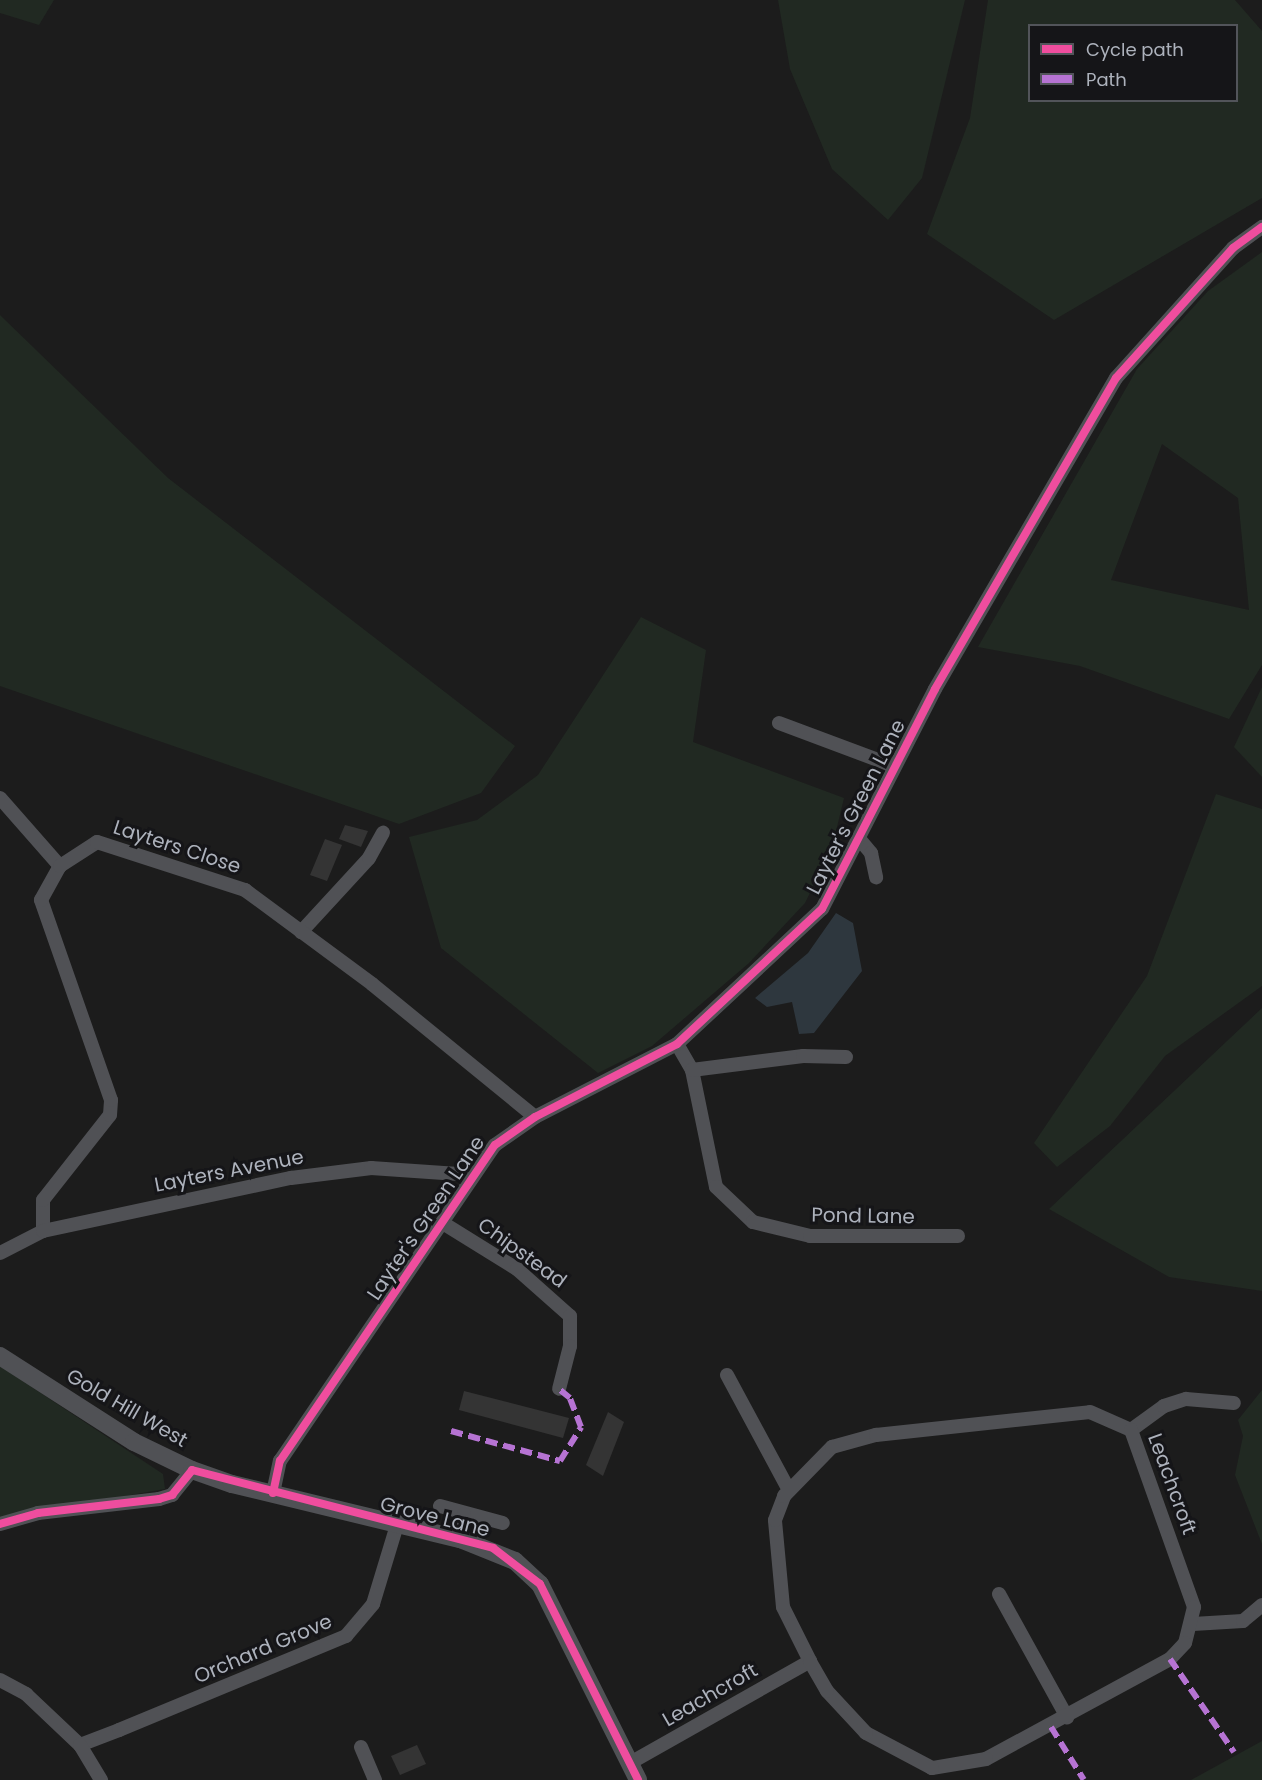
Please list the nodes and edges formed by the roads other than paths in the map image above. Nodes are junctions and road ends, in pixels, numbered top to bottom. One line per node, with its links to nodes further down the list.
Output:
1 (1262, 227): 3 (street, Layter's Green Lane)
2 (778, 723): 3 (street)
3 (894, 766): 6 (street, Layter's Green Lane)
4 (0, 798): 7 (street)
5 (383, 833): 9 (street)
6 (861, 841): 8 (street); 10 (street, Layter's Green Lane)
7 (60, 866): 9 (street, Layters Close); 16 (street, Layters Close)
8 (876, 878)
9 (301, 932): 13 (street, Layters Close)
10 (676, 1044): 12 (street, Pond Lane); 13 (street, Layter's Green Lane)
11 (846, 1057): 12 (street)
12 (692, 1070): 17 (street, Pond Lane)
13 (535, 1117): 14 (street, Layter's Green Lane)
14 (473, 1175): 15 (street, Layter's Green Lane); 16 (street, Layters Avenue)
15 (446, 1225): 21 (street, Chipstead); 26 (street, Layter's Green Lane)
16 (43, 1231): 18 (street, Layters Avenue)
17 (958, 1236)
18 (0, 1253)
19 (0, 1356): 24 (street, Gold Hill West)
20 (727, 1375): 25 (street)
21 (559, 1389)
22 (1234, 1403): 23 (street)
23 (1131, 1430): 25 (street, Leachcroft); 35 (street, Leachcroft)
24 (192, 1470): 26 (street, Gold Hill West); 30 (street)
25 (789, 1490): 36 (street, Leachcroft)
26 (273, 1493): 31 (street, Grove Lane)
27 (440, 1506): 28 (street)
28 (464, 1514): 29 (street); 32 (street)
29 (502, 1523)
30 (0, 1524)
31 (397, 1525): 32 (street, Grove Lane); 39 (street, Orchard Grove)
32 (460, 1539): 41 (street, Grove Lane)
33 (999, 1594): 38 (street)
34 (1262, 1605): 35 (street)
35 (1193, 1624): 38 (street, Leachcroft)
36 (810, 1661): 38 (street, Leachcroft); 41 (street, Leachcroft)
37 (0, 1680): 39 (street)
38 (1067, 1717)
39 (80, 1745): 42 (street)
40 (362, 1747): 43 (street)
41 (630, 1763): 44 (street, Grove Lane)
42 (101, 1780)
43 (375, 1780)
44 (638, 1780)

